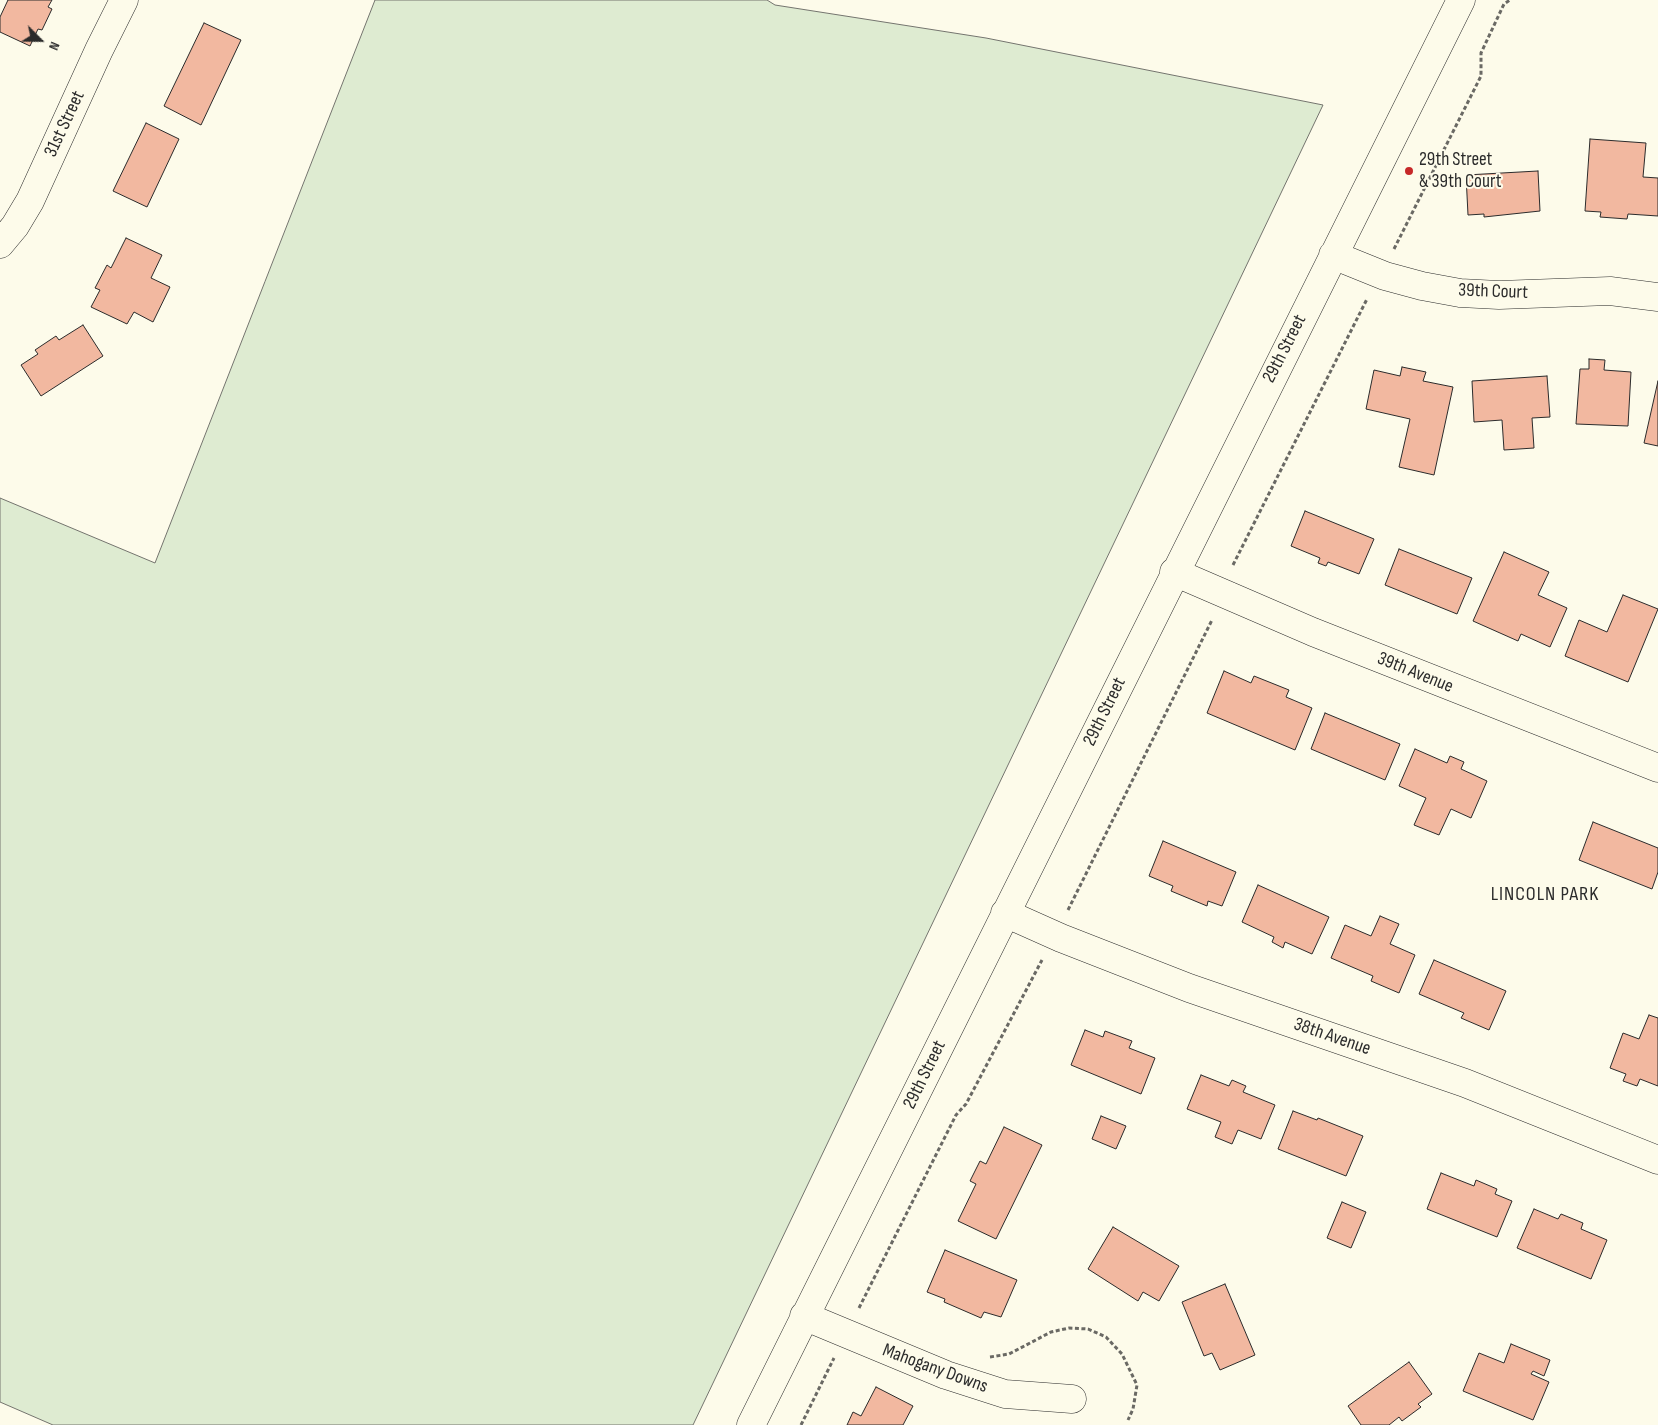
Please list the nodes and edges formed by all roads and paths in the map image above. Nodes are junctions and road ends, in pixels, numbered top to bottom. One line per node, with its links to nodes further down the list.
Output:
1 (124, 0): 4 (street, 31st Street)
2 (1461, 0): 5 (street, 29th Street)
3 (1510, 0): 6 (path)
4 (3, 253)
5 (1333, 255): 6 (street, 39th Court); 8 (street, 29th Street)
6 (1380, 274): 7 (street, 39th Court); 9 (path)
7 (1658, 297)
8 (1174, 572): 9 (street, 39th Avenue); 11 (street, 29th Street)
9 (1225, 594): 10 (street, 39th Avenue); 12 (path)
10 (1658, 768)
11 (1005, 913): 12 (street, 38th Avenue); 16 (street, 29th Street)
12 (1055, 936): 13 (street, 38th Avenue); 14 (path)
13 (1658, 1160)
14 (859, 1308): 15 (path); 17 (path)
15 (868, 1312)
16 (804, 1316): 17 (street, Mahogany Downs); 21 (street, 29th Street)
17 (845, 1335): 19 (street, Mahogany Downs); 22 (path)
18 (985, 1358): 20 (path)
19 (1072, 1399)
20 (1128, 1420)
21 (751, 1425)
22 (801, 1425)

